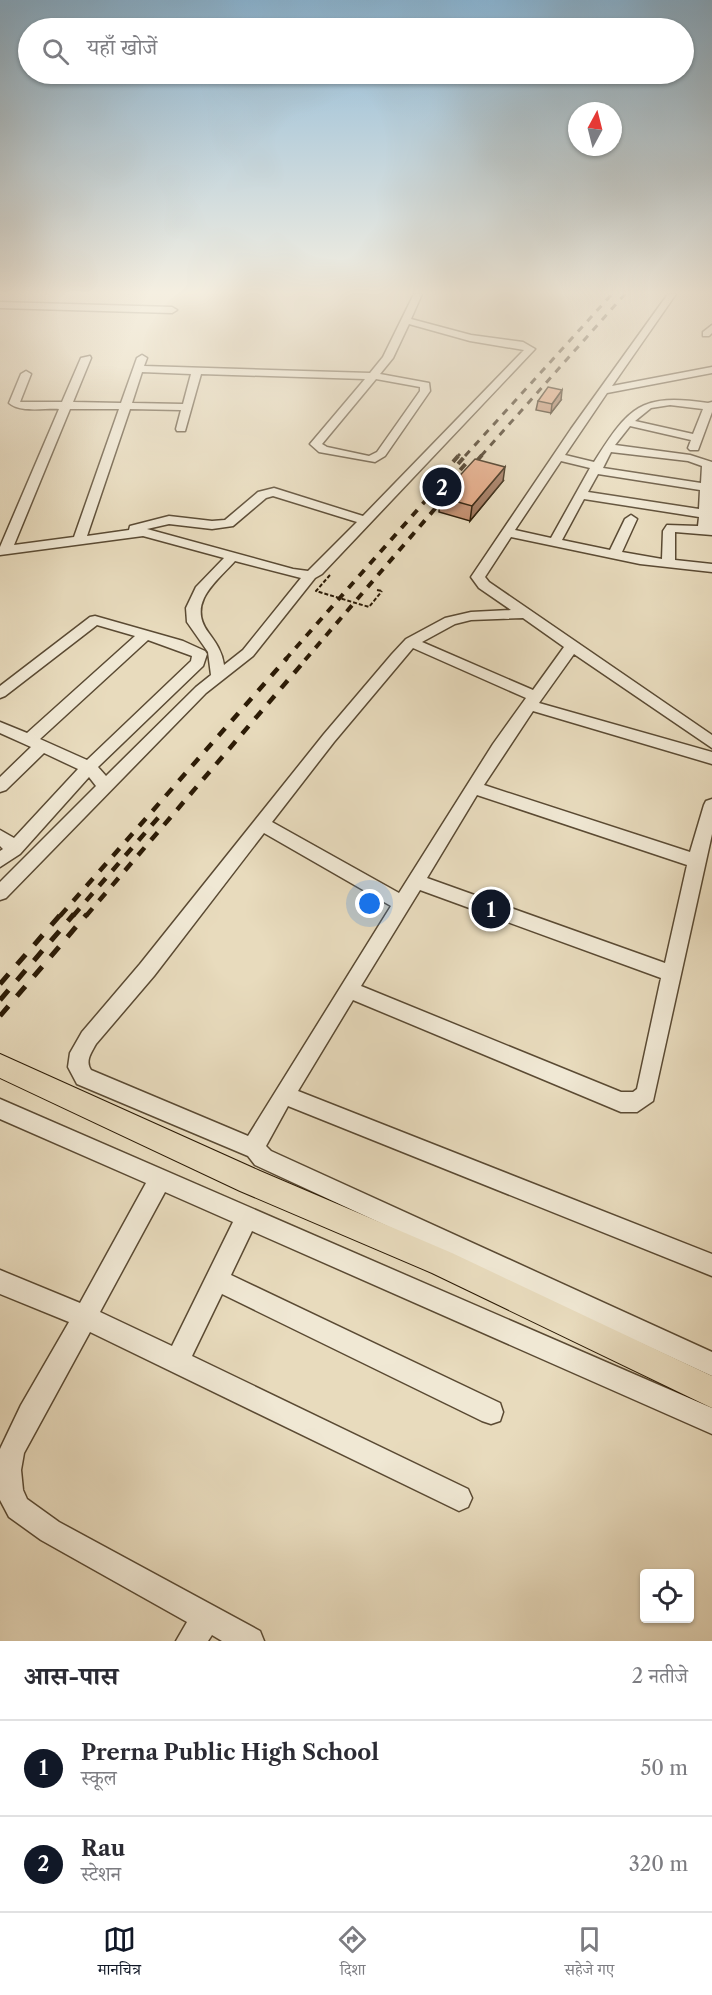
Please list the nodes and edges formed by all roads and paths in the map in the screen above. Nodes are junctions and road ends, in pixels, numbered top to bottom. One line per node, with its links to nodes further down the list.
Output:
1 (197, 370): 15 (street)
2 (81, 371): 12 (street)
3 (138, 371): 14 (street)
4 (214, 371): 10 (street)
5 (379, 371): 10 (street)
6 (509, 371): 27 (street)
7 (619, 371): 11 (street)
8 (709, 371): 11 (street)
9 (26, 374): 12 (street)
10 (375, 376): 10 (street)
11 (605, 390): 20 (street)
12 (66, 406): 14 (street); 33 (street)
13 (711, 406): 16 (street); 18 (street)
14 (126, 407): 15 (street); 31 (street)
15 (187, 407): 17 (street)
16 (626, 422): 18 (street); 19 (street)
17 (181, 429)
18 (698, 438): 21 (street)
19 (609, 447): 21 (street); 22 (street)
20 (558, 457): 22 (street); 29 (street)
21 (690, 459): 23 (street)
22 (597, 468): 23 (street); 24 (street)
23 (707, 488): 25 (street)
24 (582, 495): 25 (street); 32 (street)
25 (705, 514): 28 (street)
26 (631, 519): 34 (street)
27 (365, 521): 30 (street); 38 (street)
28 (708, 530): 36 (street)
29 (507, 532): 32 (street); 41 (street)
30 (104, 538): 31 (street); 35 (street)
31 (79, 542): 33 (street)
32 (555, 542): 34 (street)
33 (2, 551)
34 (614, 555): 36 (street)
35 (232, 557): 38 (street); 45 (street)
36 (668, 564): 37 (street)
37 (712, 568)
38 (310, 575): 45 (street)
39 (330, 575): 40 (path, bridge)
40 (377, 590)
41 (525, 614): 43 (street); 44 (street)
42 (146, 634): 46 (street); 50 (street); 52 (street)
43 (411, 642): 47 (street); 57 (street)
44 (572, 646): 47 (street); 49 (street)
45 (218, 676): 54 (street)
46 (0, 693)
47 (532, 701): 51 (street); 55 (street)
48 (0, 727): 50 (street)
49 (712, 742)
50 (36, 743): 52 (street); 53 (street)
51 (712, 758)
52 (89, 767): 54 (street); 59 (street)
53 (0, 786)
54 (106, 786): 63 (street)
55 (475, 788): 61 (street); 62 (street)
56 (712, 805): 61 (street)
57 (262, 824): 64 (street); 70 (street)
58 (0, 836): 59 (street)
59 (14, 849): 60 (street)
60 (0, 860)
61 (696, 861): 65 (street)
62 (416, 881): 64 (street); 65 (street)
63 (0, 893)
64 (402, 903): 66 (street)
65 (672, 974): 66 (street)
66 (349, 990): 68 (street)
67 (0, 1066): 79 (main road)
68 (284, 1095): 70 (street); 73 (street)
69 (0, 1109): 71 (street)
70 (255, 1149): 78 (street)
71 (160, 1179): 72 (street); 76 (street)
72 (247, 1218): 74 (street); 81 (street)
73 (712, 1265)
74 (217, 1280): 77 (street); 80 (street)
75 (0, 1282): 76 (street)
76 (86, 1317): 77 (street); 83 (street)
77 (177, 1361): 82 (street)
78 (712, 1364)
79 (712, 1392)
80 (491, 1412)
81 (712, 1421)
82 (459, 1498)
83 (208, 1618): 84 (street); 85 (street)
84 (190, 1641)
85 (250, 1641)

